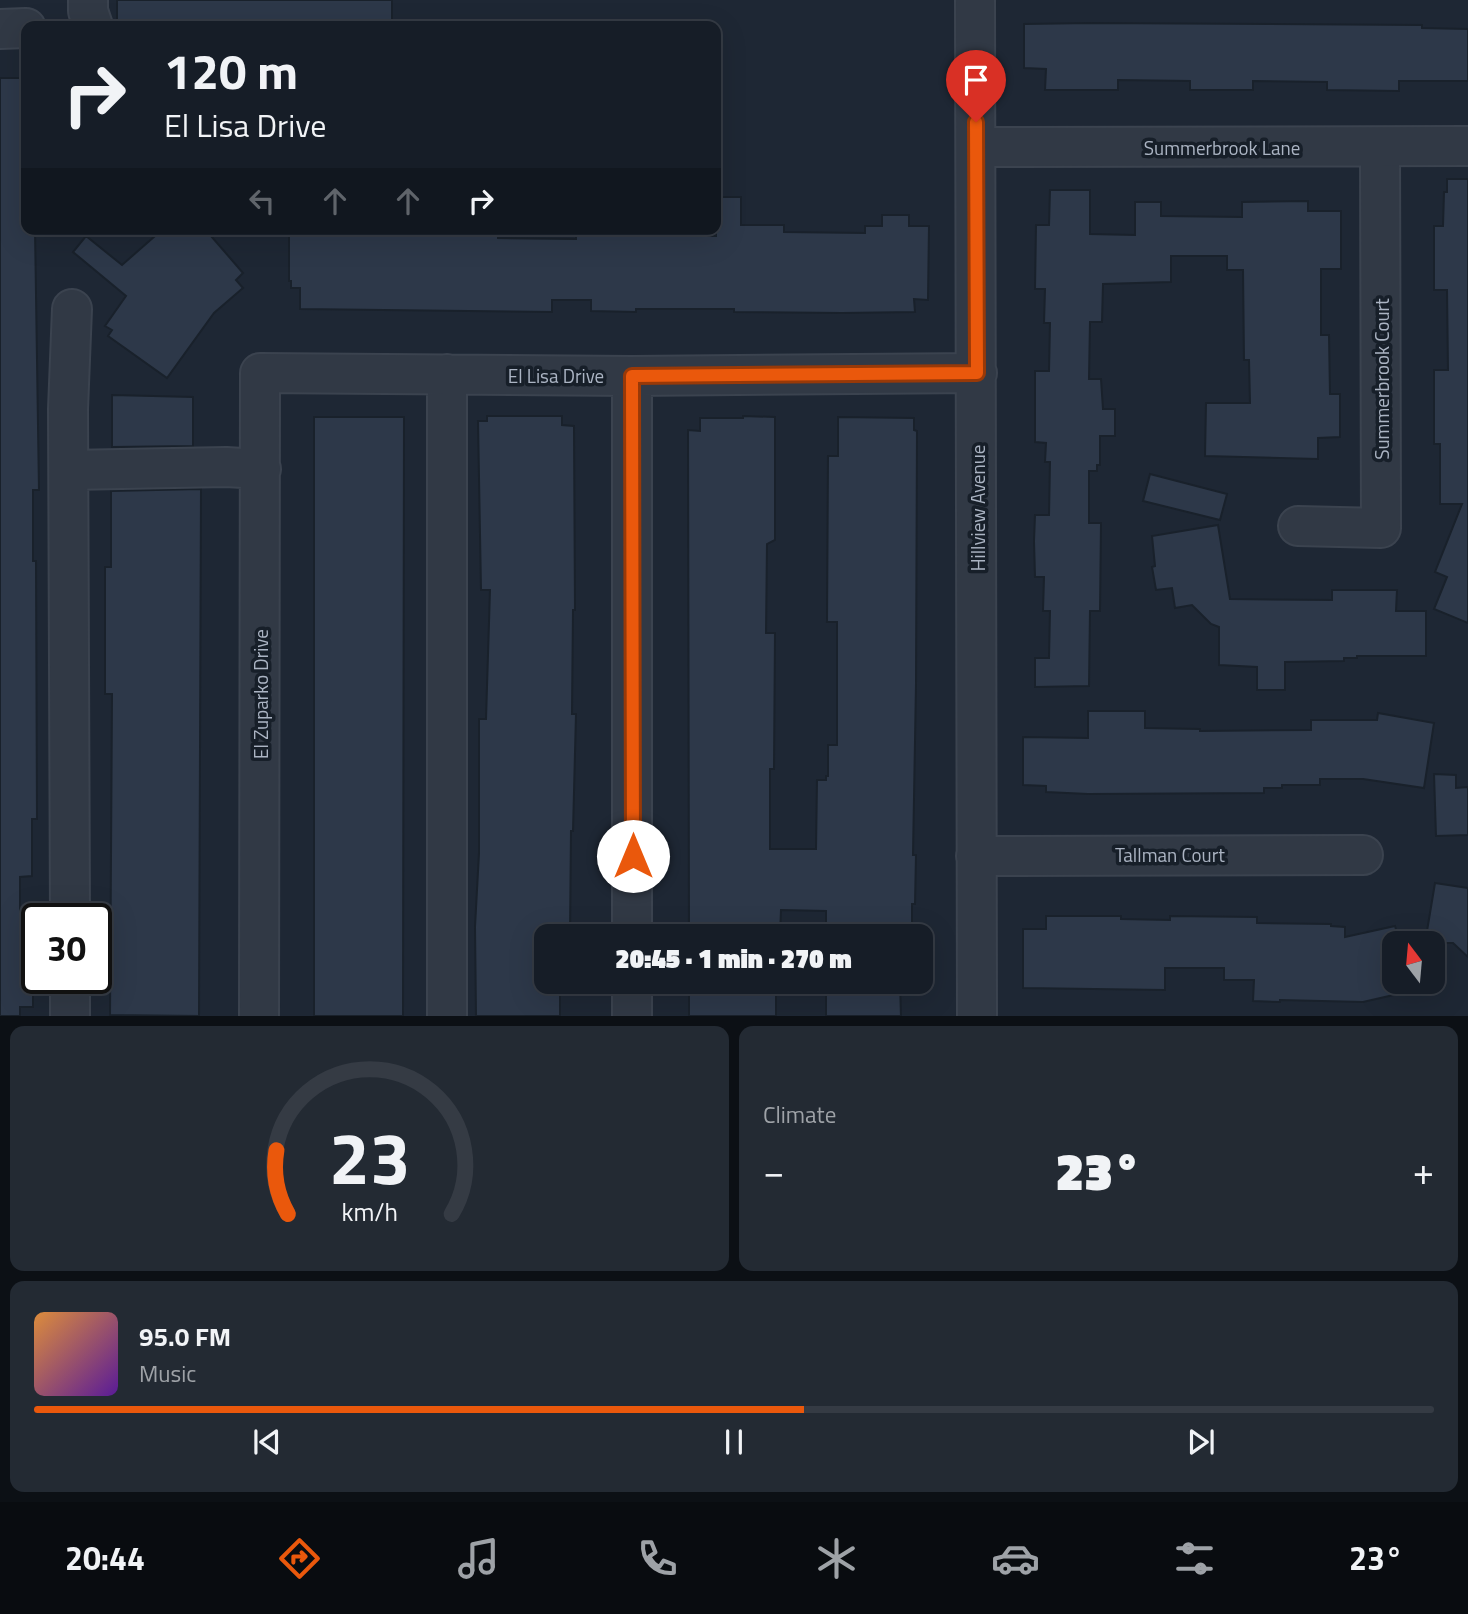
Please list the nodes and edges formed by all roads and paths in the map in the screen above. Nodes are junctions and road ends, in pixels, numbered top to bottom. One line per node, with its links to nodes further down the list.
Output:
1 (88, 0): 3 (street)
2 (975, 0): 7 (street, Hillview Avenue)
3 (91, 21)
4 (21, 28): 5 (street)
5 (0, 29)
6 (1468, 146): 8 (street, Summerbrook Lane)
7 (976, 147): 8 (street, Summerbrook Lane); 11 (street, Hillview Avenue)
8 (1380, 147): 16 (street, Summerbrook Court)
9 (72, 309): 15 (street)
10 (260, 373): 12 (street, El Lisa Drive); 14 (street, El Zuparko Drive)
11 (977, 373): 13 (street, El Lisa Drive); 18 (street, Hillview Avenue)
12 (447, 374): 13 (street, El Lisa Drive); 25 (street)
13 (632, 376): 20 (street)
14 (261, 469): 15 (street); 24 (street, El Zuparko Drive)
15 (69, 470): 19 (street)
16 (1298, 526)
17 (1363, 855): 18 (street, Tallman Court)
18 (976, 856): 27 (street, Hillview Avenue)
19 (70, 903)
20 (632, 924)
21 (70, 994): 23 (street)
22 (632, 994): 26 (street)
23 (70, 1016)
24 (259, 1016)
25 (447, 1016)
26 (632, 1016)
27 (977, 1016)

